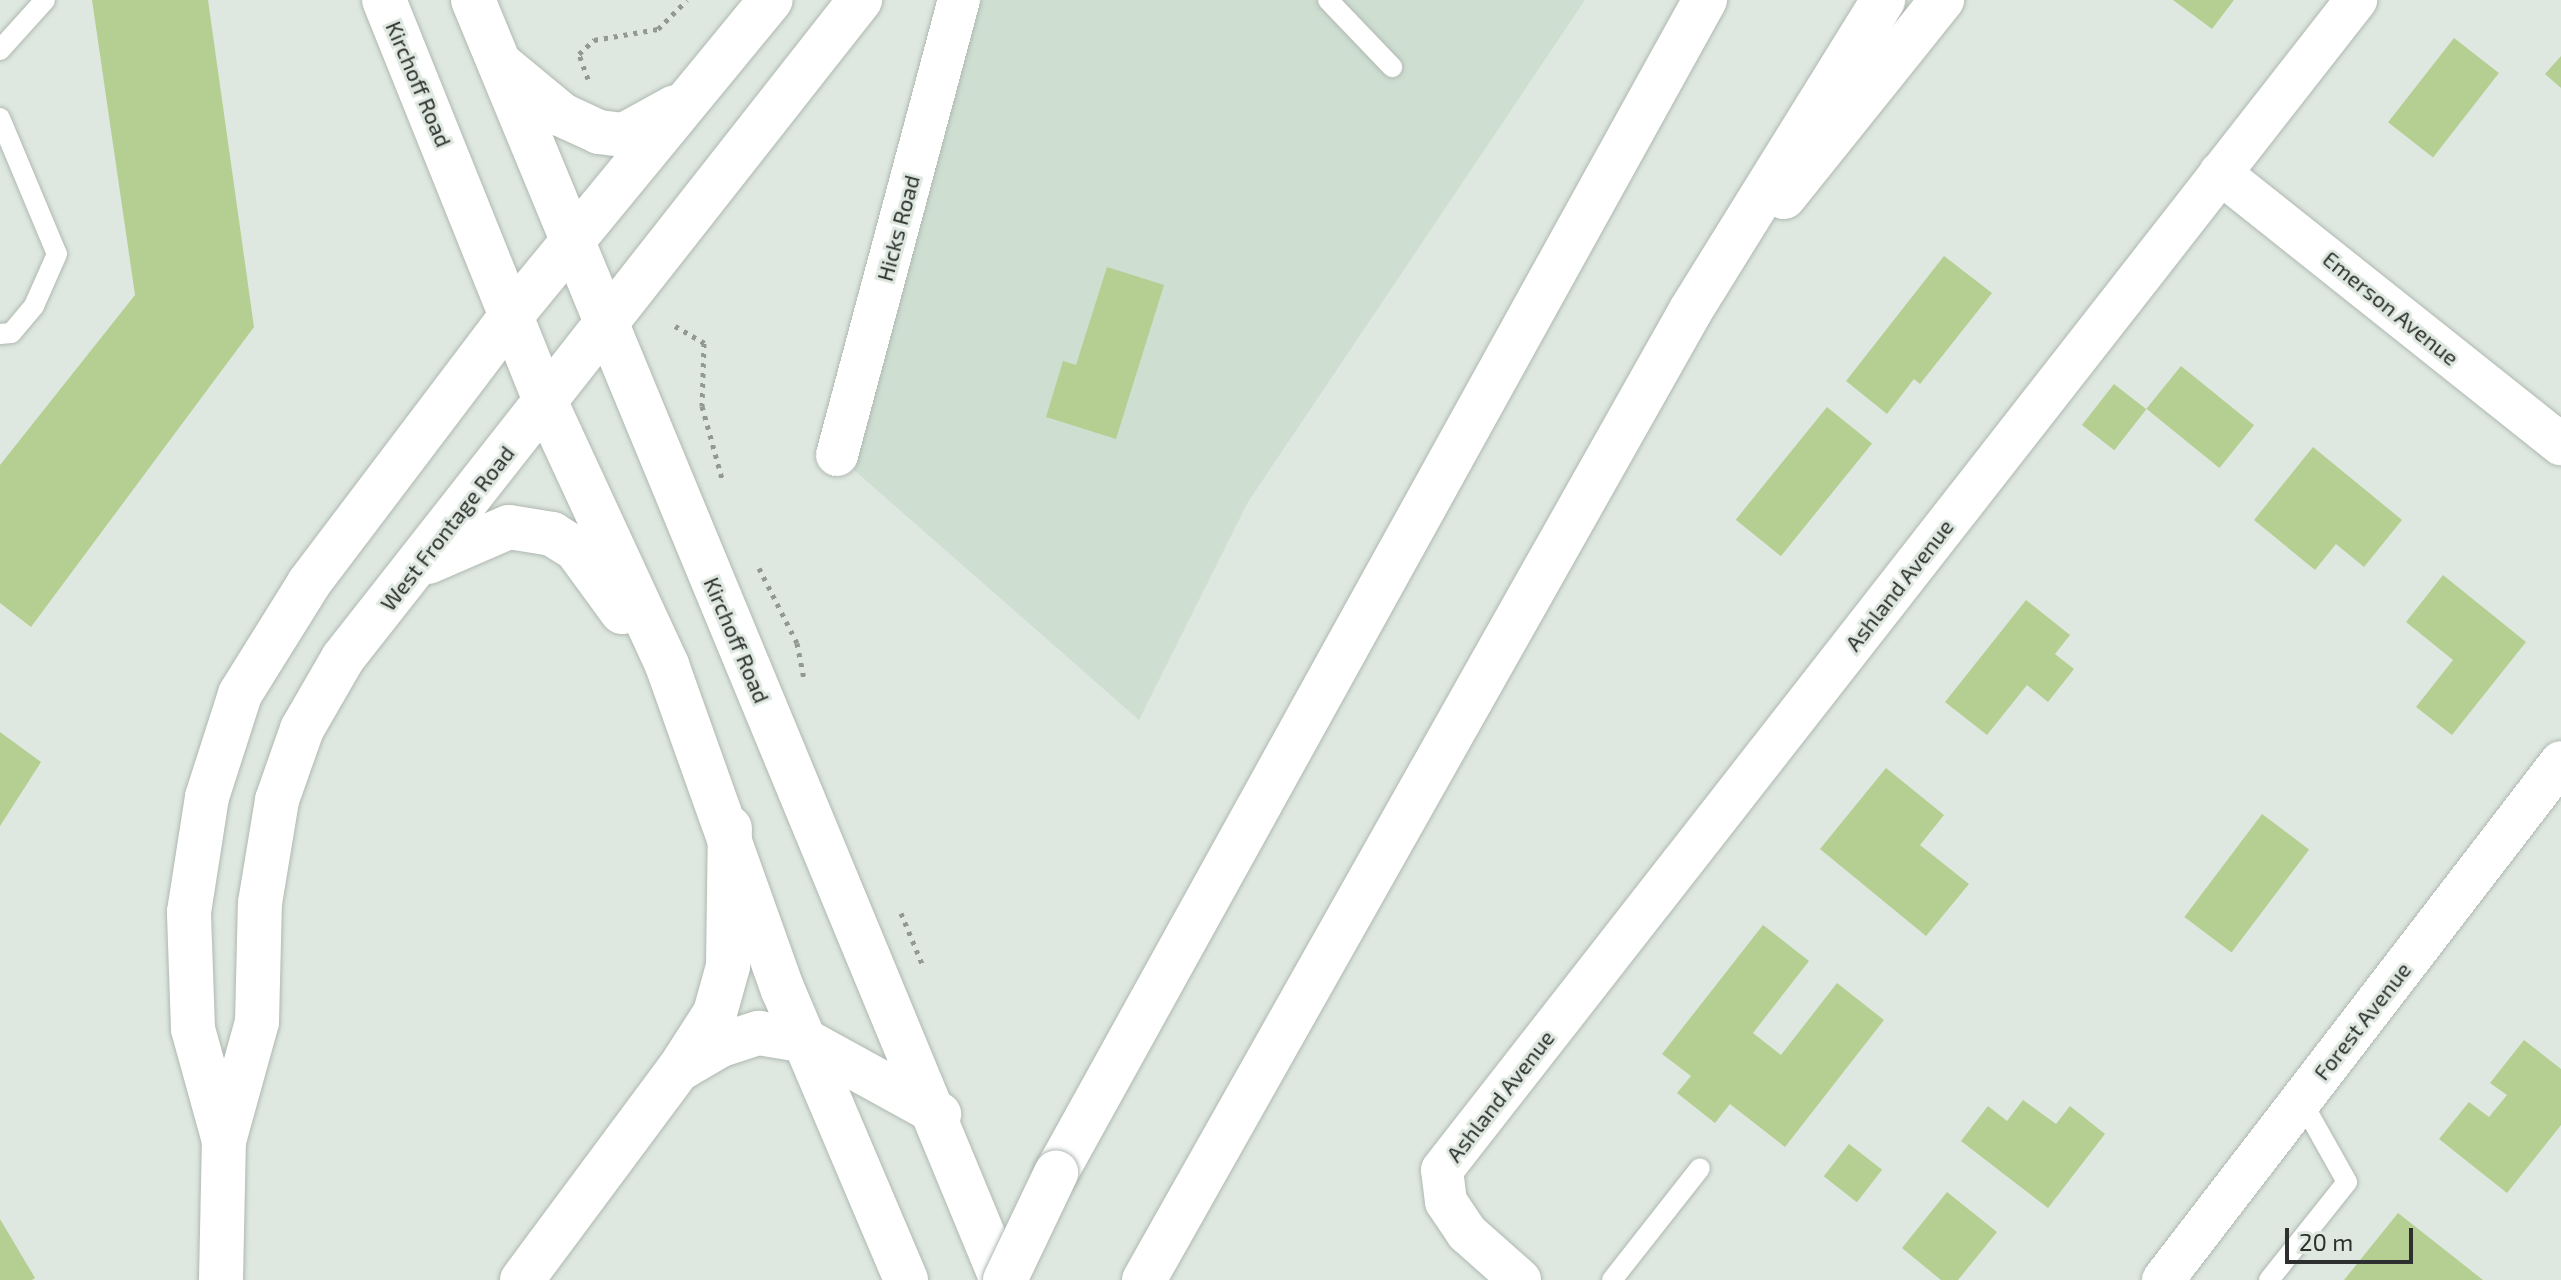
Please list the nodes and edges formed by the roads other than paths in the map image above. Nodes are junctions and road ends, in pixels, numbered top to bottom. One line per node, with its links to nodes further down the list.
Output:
1 (45, 0): 12 (lane)
2 (384, 0): 20 (main road, Kirchoff Road)
3 (473, 0): 13 (main road, Kirchoff Road)
4 (860, 0): 21 (main road, West Frontage Road)
5 (959, 0): 25 (street, Hicks Road)
6 (1328, 0): 14 (lane)
7 (1705, 0): 39 (main road, bridge)
8 (1883, 0): 19 (main road)
9 (1942, 0): 19 (main road)
10 (2356, 0): 17 (street, Ashland Avenue)
11 (754, 8): 15 (main road, West Frontage Road)
12 (0, 50)
13 (499, 62): 15 (main road); 18 (main road, Kirchoff Road)
14 (1392, 67)
15 (691, 98): 18 (main road, West Frontage Road)
16 (0, 118): 22 (lane)
17 (2220, 173): 24 (street, Emerson Avenue); 41 (street, Ashland Avenue)
18 (570, 244): 20 (main road, West Frontage Road); 21 (main road, Kirchoff Road)
19 (1691, 310): 40 (main road)
20 (511, 316): 23 (main road, Kirchoff Road); 34 (main road, West Frontage Road)
21 (604, 328): 23 (main road, West Frontage Road); 33 (main road, Kirchoff Road)
22 (0, 334)
23 (546, 403): 26 (main road, West Frontage Road); 27 (main road, Kirchoff Road)
24 (2561, 444)
25 (837, 455)
26 (412, 572): 27 (main road); 34 (main road, West Frontage Road)
27 (667, 665): 29 (main road, Kirchoff Road)
28 (2561, 762): 32 (street, Forest Avenue)
29 (730, 828): 30 (main road, Kirchoff Road); 31 (main road)
30 (806, 1041): 31 (main road); 33 (main road); 38 (main road, Kirchoff Road)
31 (678, 1070): 37 (main road)
32 (2301, 1100): 43 (street, Forest Avenue); 44 (lane)
33 (939, 1114): 39 (main road, Kirchoff Road)
34 (224, 1141): 36 (main road, West Frontage Road)
35 (1700, 1168): 42 (lane)
36 (221, 1280)
37 (522, 1280)
38 (906, 1280)
39 (1004, 1280)
40 (1144, 1280)
41 (1520, 1280)
42 (1612, 1280)
43 (2163, 1280)
44 (2269, 1280)

